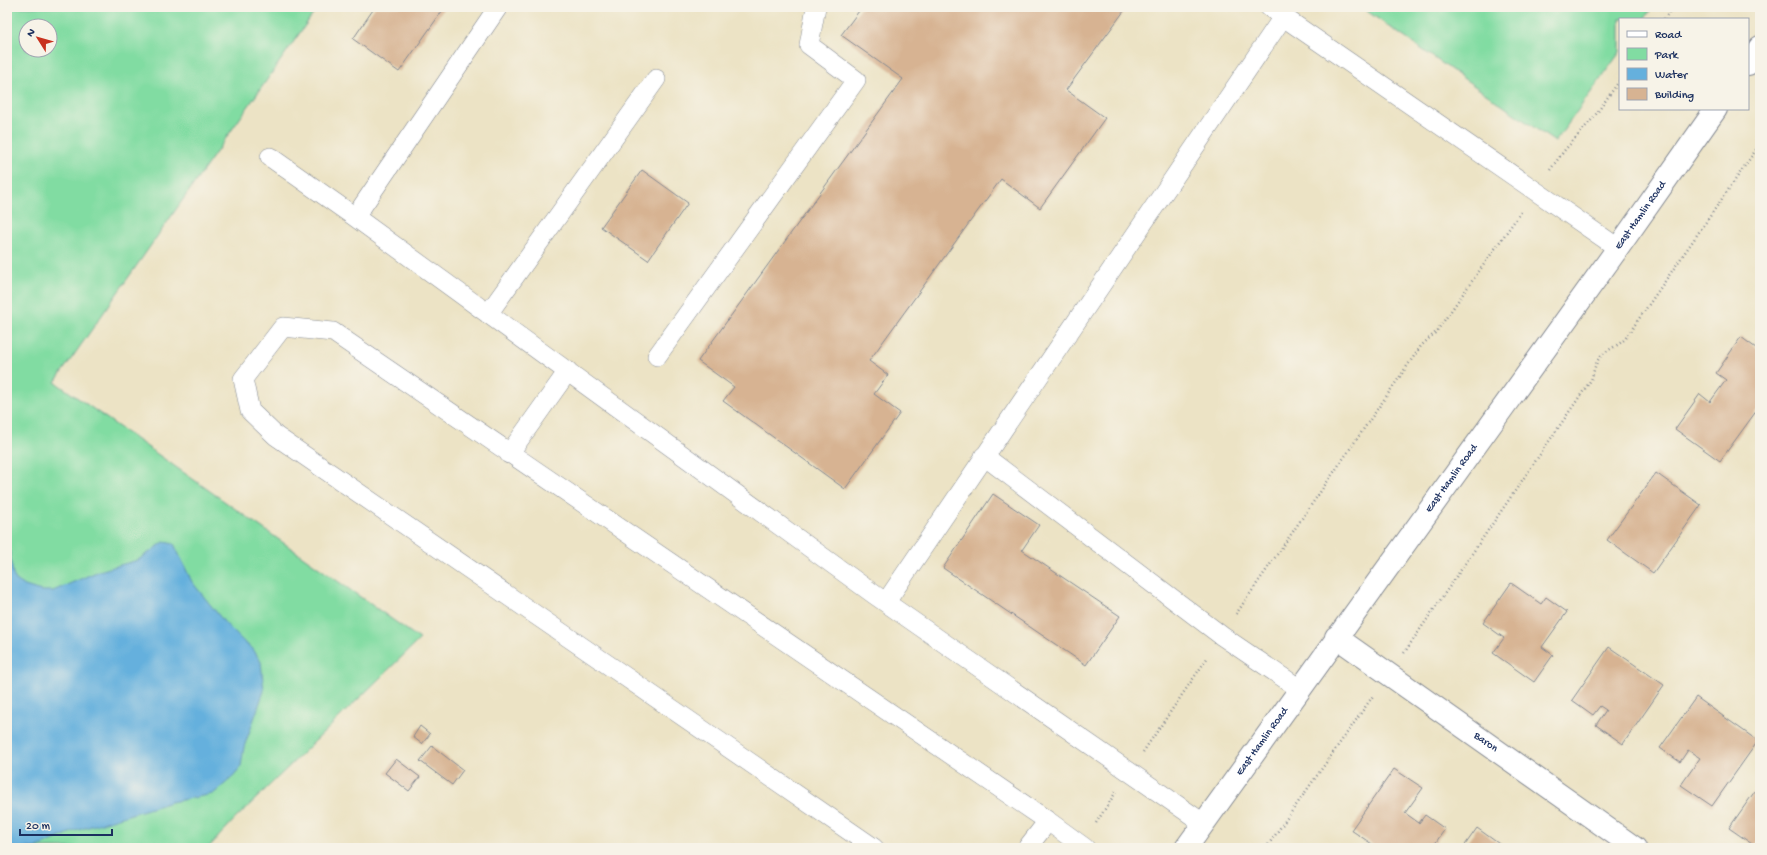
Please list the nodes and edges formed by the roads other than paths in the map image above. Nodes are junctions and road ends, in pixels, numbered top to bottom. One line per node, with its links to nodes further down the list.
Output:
1 (498, 7): 9 (lane)
2 (816, 7): 12 (lane)
3 (1276, 12): 10 (lane); 15 (lane)
4 (1760, 47): 5 (street)
5 (1749, 63)
6 (656, 79): 11 (lane)
7 (1715, 110): 10 (street, East Hamlin Road)
8 (270, 157): 9 (lane)
9 (355, 217): 11 (lane)
10 (1618, 248): 17 (street, East Hamlin Road)
11 (488, 314): 13 (lane)
12 (657, 356)
13 (568, 372): 14 (lane); 16 (lane)
14 (509, 454): 19 (lane); 22 (lane)
15 (984, 456): 16 (lane); 18 (lane)
16 (886, 602): 20 (lane)
17 (1336, 637): 18 (street, East Hamlin Road); 25 (street, Baron)
18 (1300, 688): 20 (street, East Hamlin Road)
19 (1048, 821): 21 (lane); 23 (lane)
20 (1203, 823): 24 (street, East Hamlin Road)
21 (1084, 847)
22 (874, 848)
23 (1027, 848)
24 (1186, 848)
25 (1635, 848)

